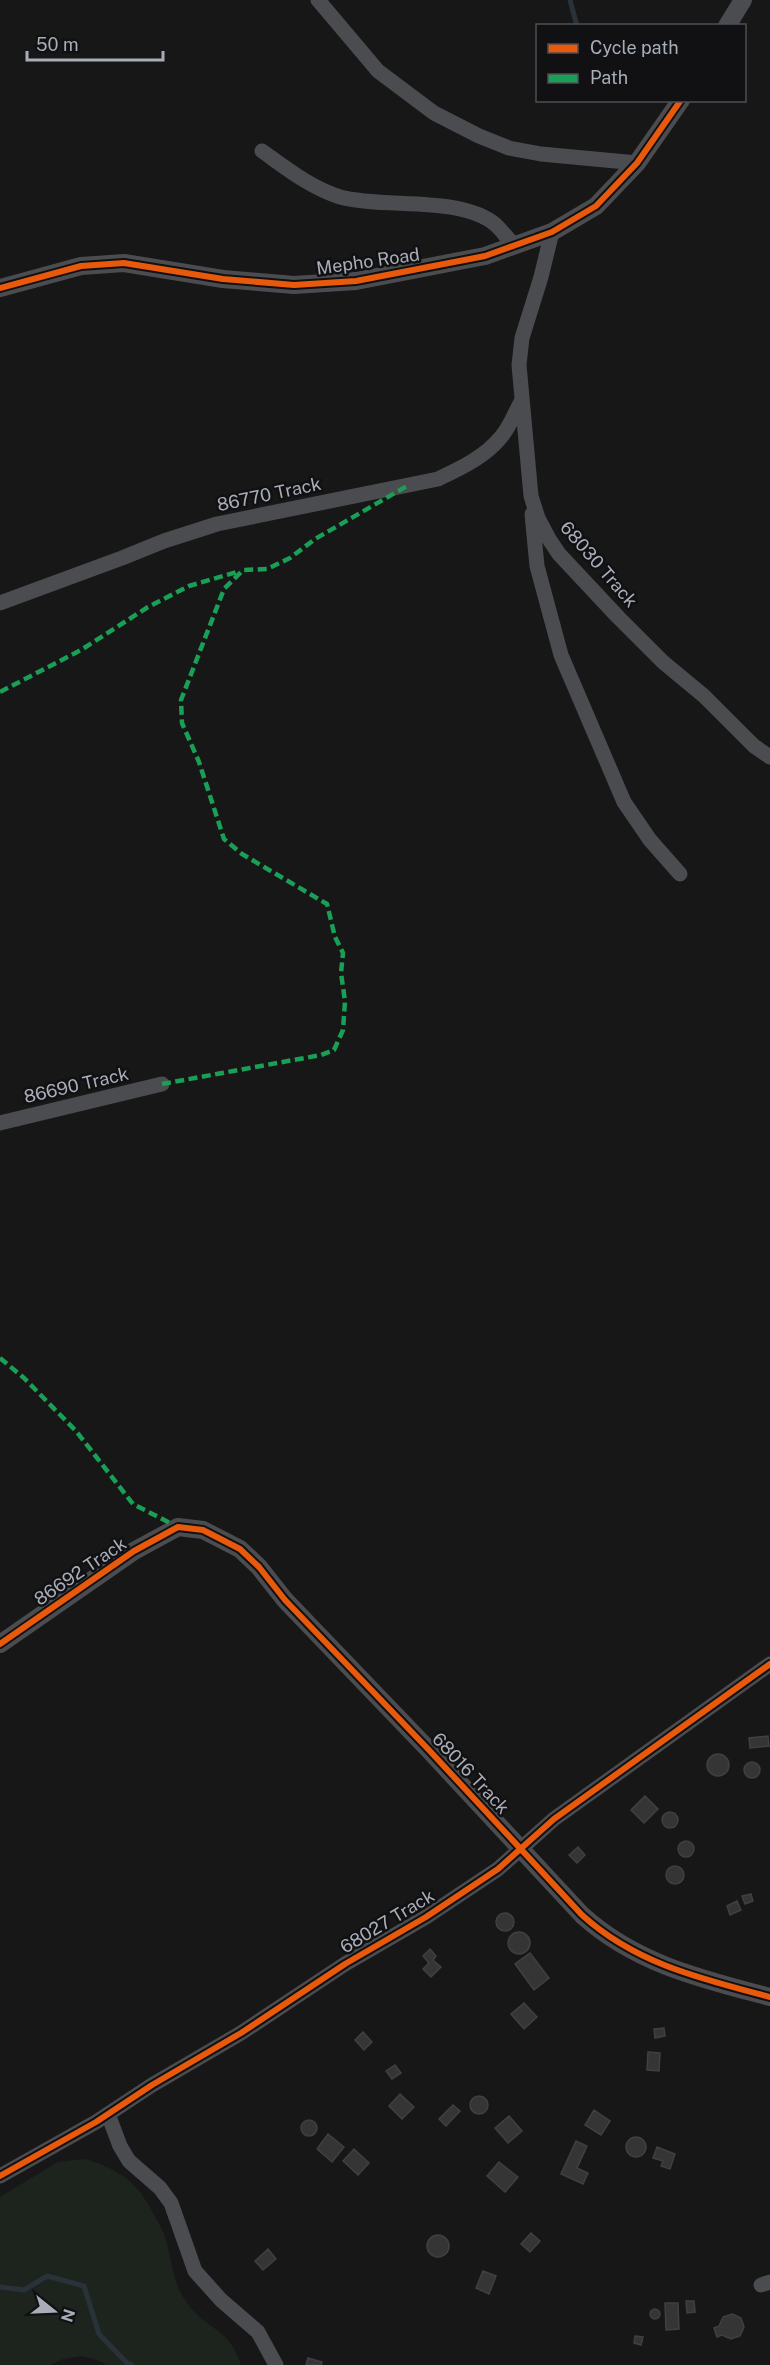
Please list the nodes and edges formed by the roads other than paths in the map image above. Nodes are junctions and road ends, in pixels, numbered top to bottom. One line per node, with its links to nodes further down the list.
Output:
1 (318, 0): 6 (street)
2 (743, 0): 3 (street)
3 (728, 24)
4 (680, 102): 6 (street, Mepho Road)
5 (262, 151): 8 (street)
6 (637, 163): 7 (street, Mepho Road)
7 (552, 232): 8 (street, Mepho Road); 10 (street, 68030 Track)
8 (514, 245): 9 (street, Mepho Road)
9 (0, 288)
10 (522, 399): 11 (street, 68030 Track); 12 (street, 86770 Track)
11 (531, 496): 13 (street, 68030 Track); 14 (street)
12 (0, 603)
13 (770, 757)
14 (680, 874)
15 (162, 1084): 16 (street, 86690 Track)
16 (0, 1123)
17 (178, 1527): 18 (street, 86692 Track); 20 (street, 68016 Track)
18 (0, 1644)
19 (770, 1664): 20 (street, 68027 Track)
20 (522, 1849): 21 (street, 68016 Track); 22 (street, 68027 Track)
21 (770, 1997)
22 (108, 2114): 23 (street, 68027 Track); 24 (street)
23 (0, 2176)
24 (276, 2365)

